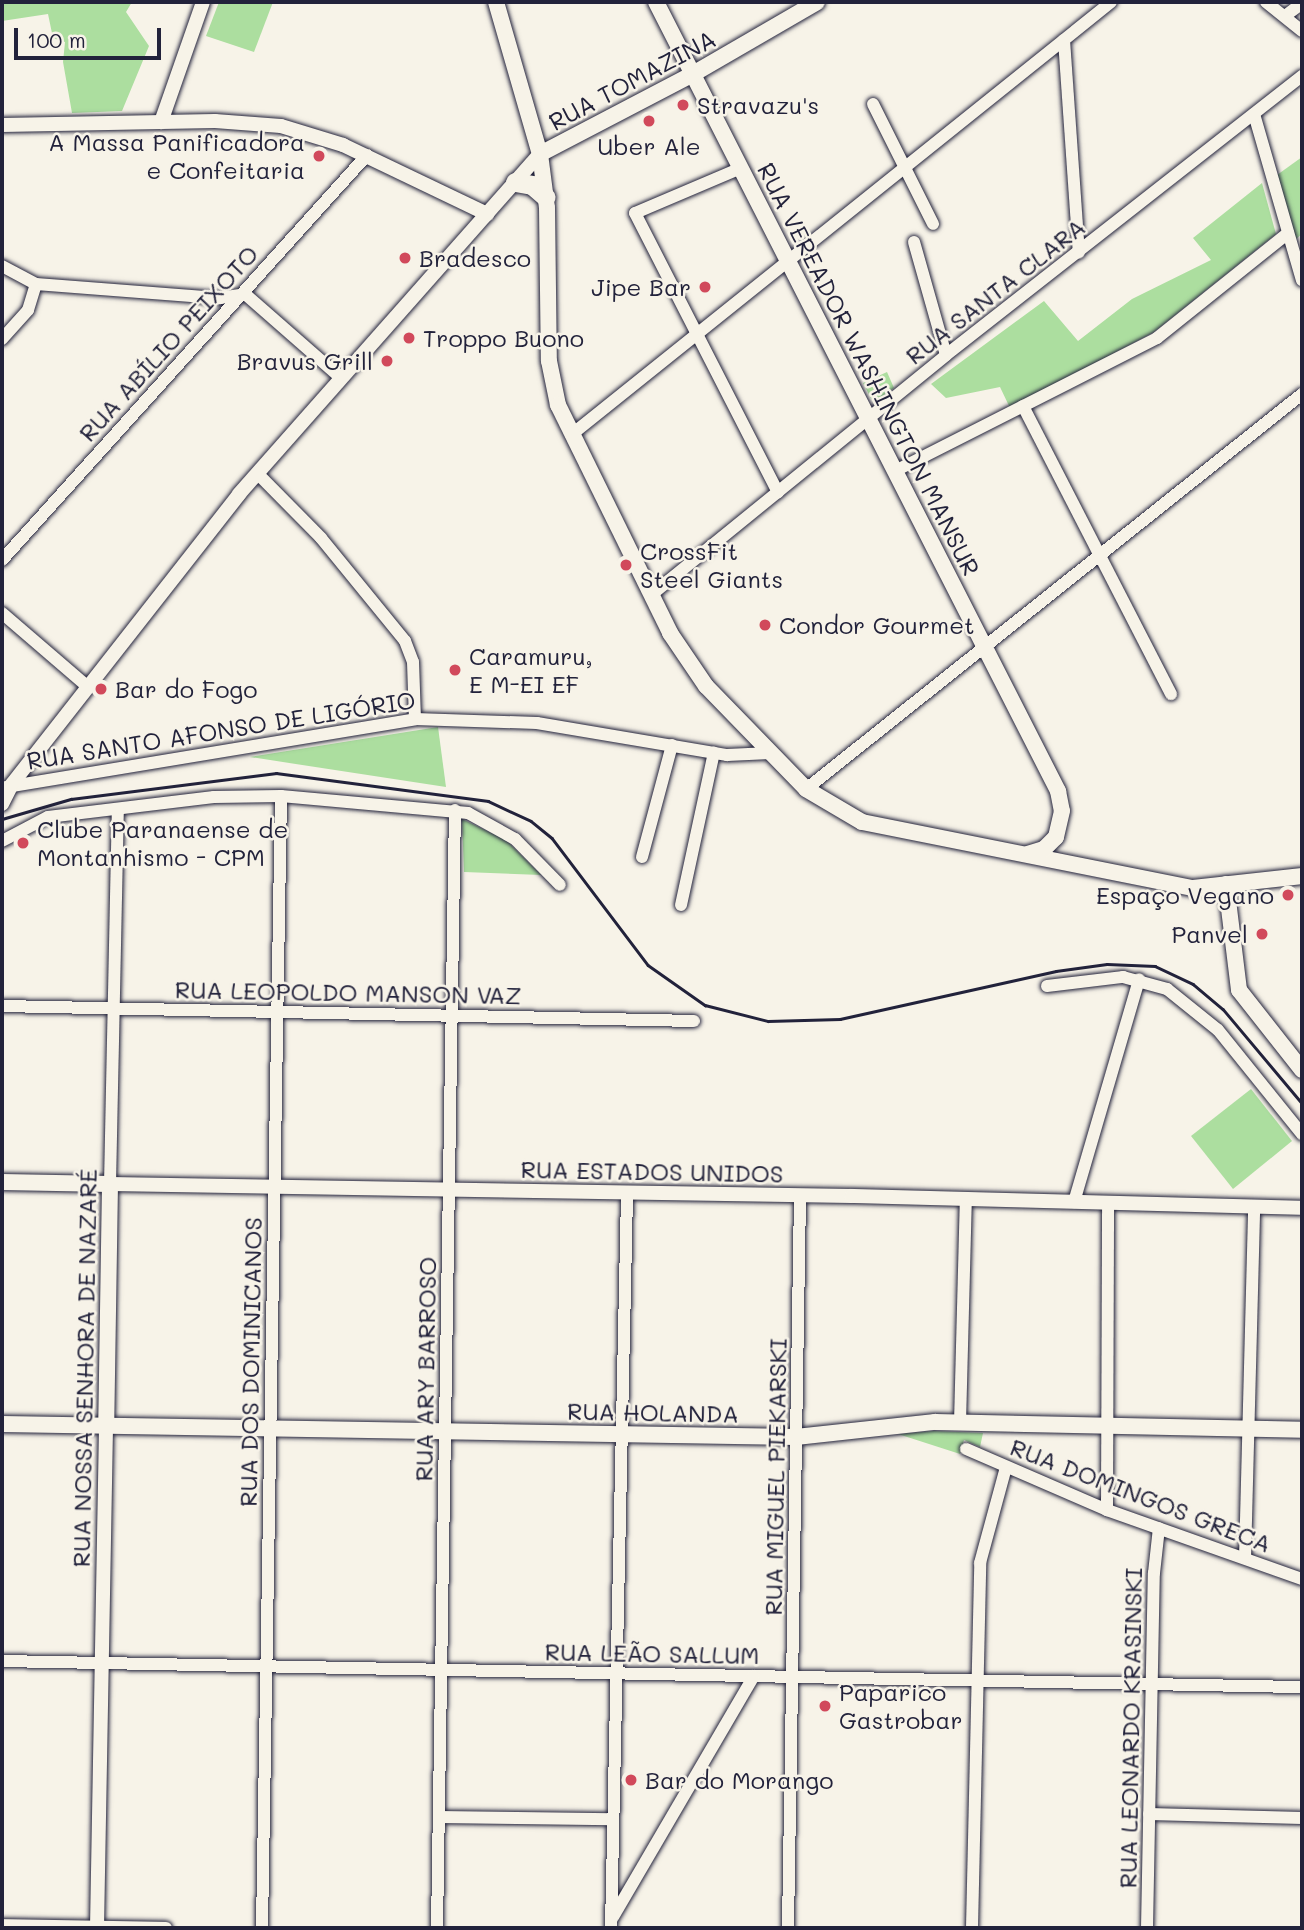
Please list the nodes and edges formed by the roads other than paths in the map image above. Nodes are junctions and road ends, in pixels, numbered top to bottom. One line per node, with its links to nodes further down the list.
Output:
1 (203, 2): 15 (street)
2 (496, 2): 18 (main road)
3 (656, 2): 11 (main road, RUA VEREADOR WASHINGTON MANSUR)
4 (817, 2): 11 (main road, RUA TOMAZINA)
5 (1111, 2): 10 (street)
6 (1266, 2): 8 (street)
7 (1302, 3): 8 (street)
8 (1285, 16): 9 (street)
9 (1302, 31)
10 (1064, 40): 19 (street); 27 (street)
11 (693, 74): 18 (main road, RUA TOMAZINA); 20 (main road, RUA VEREADOR WASHINGTON MANSUR)
12 (1302, 75): 14 (street, RUA SANTA CLARA)
13 (873, 104): 19 (street)
14 (1254, 114): 25 (street); 27 (street, RUA SANTA CLARA)
15 (161, 122): 16 (street); 17 (street)
16 (2, 125)
17 (367, 155): 23 (street); 32 (street, RUA ABÍLIO PEIXOTO)
18 (540, 155): 21 (street); 22 (main road)
19 (905, 167): 24 (street); 28 (street)
20 (741, 168): 28 (main road, RUA VEREADOR WASHINGTON MANSUR); 33 (street)
21 (515, 182): 22 (main road); 23 (street)
22 (546, 197): 40 (main road)
23 (487, 214): 36 (street)
24 (933, 224)
25 (1289, 233): 30 (street); 38 (street)
26 (914, 242): 35 (street)
27 (1079, 252): 35 (street, RUA SANTA CLARA)
28 (789, 261): 33 (street); 39 (main road, RUA VEREADOR WASHINGTON MANSUR)
29 (2, 266): 31 (street)
30 (1302, 280)
31 (36, 284): 32 (street); 34 (street)
32 (239, 293): 36 (street); 45 (street, RUA ABÍLIO PEIXOTO)
33 (697, 334): 40 (street); 43 (street)
34 (2, 339)
35 (946, 355): 39 (street, RUA SANTA CLARA)
36 (341, 378): 42 (street)
37 (1302, 394): 44 (street)
38 (1023, 406): 41 (street); 44 (street)
39 (869, 418): 41 (main road, RUA VEREADOR WASHINGTON MANSUR); 43 (street, RUA SANTA CLARA)
40 (572, 435): 46 (main road)
41 (895, 471): 48 (main road, RUA VEREADOR WASHINGTON MANSUR)
42 (257, 473): 49 (street); 51 (street)
43 (778, 493): 46 (street, RUA SANTA CLARA)
44 (1100, 555): 48 (street); 50 (street)
45 (2, 560)
46 (651, 596): 54 (main road)
47 (2, 613): 49 (street)
48 (985, 647): 56 (street); 61 (main road, RUA VEREADOR WASHINGTON MANSUR)
49 (88, 687): 55 (street)
50 (1171, 694)
51 (415, 719): 52 (street, RUA SANTO AFONSO DE LIGÓRIO); 55 (street, RUA SANTO AFONSO DE LIGÓRIO)
52 (671, 745): 53 (street, RUA SANTO AFONSO DE LIGÓRIO); 64 (street)
53 (714, 753): 54 (street, RUA SANTO AFONSO DE LIGÓRIO); 68 (street)
54 (770, 753): 56 (main road)
55 (7, 787): 58 (street)
56 (806, 789): 63 (main road)
57 (281, 796): 59 (street); 60 (street); 73 (street, RUA DOS DOMINICANOS)
58 (2, 804)
59 (118, 809): 62 (street); 72 (street, RUA NOSSA SENHORA DE NAZARÉ)
60 (455, 810): 67 (street); 74 (street, RUA ARY BARROSO)
61 (1056, 837): 63 (main road); 66 (main road)
62 (2, 841)
63 (1028, 854): 66 (main road)
64 (642, 857)
65 (1302, 876): 66 (main road)
66 (1226, 884): 76 (main road)
67 (560, 885)
68 (681, 905)
69 (1139, 979): 70 (street); 77 (street); 85 (street)
70 (1047, 986)
71 (2, 1006): 72 (street, RUA LEOPOLDO MANSON VAZ)
72 (113, 1009): 73 (street, RUA LEOPOLDO MANSON VAZ); 79 (street, RUA NOSSA SENHORA DE NAZARÉ)
73 (276, 1012): 74 (street, RUA LEOPOLDO MANSON VAZ); 80 (street, RUA DOS DOMINICANOS)
74 (452, 1016): 75 (street, RUA LEOPOLDO MANSON VAZ); 81 (street, RUA ARY BARROSO)
75 (694, 1020)
76 (1302, 1070)
77 (1302, 1134)
78 (2, 1182): 79 (main road, RUA ESTADOS UNIDOS)
79 (110, 1184): 80 (street, RUA ESTADOS UNIDOS); 91 (main road, RUA NOSSA SENHORA DE NAZARÉ)
80 (274, 1187): 81 (street, RUA ESTADOS UNIDOS); 93 (street, RUA DOS DOMINICANOS)
81 (449, 1190): 82 (street, RUA ESTADOS UNIDOS); 96 (street, RUA ARY BARROSO)
82 (627, 1194): 83 (street, RUA ESTADOS UNIDOS); 97 (street)
83 (800, 1195): 84 (street, RUA ESTADOS UNIDOS); 98 (street, RUA MIGUEL PIEKARSKI)
84 (966, 1199): 85 (street, RUA ESTADOS UNIDOS); 89 (street)
85 (1074, 1202): 86 (street, RUA ESTADOS UNIDOS)
86 (1108, 1203): 87 (street, RUA ESTADOS UNIDOS); 92 (street)
87 (1254, 1207): 88 (street, RUA ESTADOS UNIDOS); 94 (street)
88 (1302, 1208)
89 (960, 1423): 92 (main road, RUA HOLANDA); 98 (main road, RUA HOLANDA)
90 (2, 1424): 91 (main road, RUA HOLANDA)
91 (106, 1426): 93 (main road, RUA HOLANDA); 106 (street, RUA NOSSA SENHORA DE NAZARÉ)
92 (1107, 1426): 94 (main road, RUA HOLANDA); 101 (street)
93 (270, 1428): 96 (main road, RUA HOLANDA); 107 (street, RUA DOS DOMINICANOS)
94 (1248, 1428): 95 (main road, RUA HOLANDA); 103 (street)
95 (1302, 1430)
96 (445, 1431): 97 (main road, RUA HOLANDA); 108 (street, RUA ARY BARROSO)
97 (622, 1434): 98 (main road, RUA HOLANDA); 109 (street)
98 (796, 1437): 111 (street, RUA MIGUEL PIEKARSKI)
99 (966, 1449): 100 (street, RUA DOMINGOS GRECA)
100 (1006, 1467): 101 (street, RUA DOMINGOS GRECA); 112 (street)
101 (1107, 1510): 102 (street, RUA DOMINGOS GRECA)
102 (1159, 1528): 103 (street, RUA DOMINGOS GRECA); 113 (street, RUA LEONARDO KRASINSKI)
103 (1245, 1558): 104 (street, RUA DOMINGOS GRECA)
104 (1302, 1579)
105 (2, 1661): 106 (street, RUA LEÃO SALLUM)
106 (102, 1663): 107 (street, RUA LEÃO SALLUM); 121 (street, RUA NOSSA SENHORA DE NAZARÉ)
107 (266, 1666): 108 (street, RUA LEÃO SALLUM); 123 (street, RUA DOS DOMINICANOS)
108 (441, 1670): 109 (street, RUA LEÃO SALLUM); 116 (street, RUA ARY BARROSO)
109 (616, 1673): 110 (street, RUA LEÃO SALLUM); 118 (street)
110 (754, 1676): 111 (street, RUA LEÃO SALLUM); 119 (street)
111 (792, 1676): 112 (street, RUA LEÃO SALLUM); 125 (street, RUA MIGUEL PIEKARSKI)
112 (977, 1680): 113 (street, RUA LEÃO SALLUM); 126 (street)
113 (1152, 1684): 114 (street, RUA LEÃO SALLUM); 115 (street, RUA LEONARDO KRASINSKI)
114 (1302, 1686)
115 (1149, 1814): 117 (street); 127 (street, RUA LEONARDO KRASINSKI)
116 (439, 1817): 118 (street); 124 (street, RUA ARY BARROSO)
117 (1302, 1818)
118 (613, 1819): 119 (street)
119 (611, 1924)
120 (2, 1925): 121 (street)
121 (97, 1928): 122 (street)
122 (166, 1928)
123 (262, 1928)
124 (437, 1928)
125 (788, 1928)
126 (972, 1928)
127 (1147, 1928)

